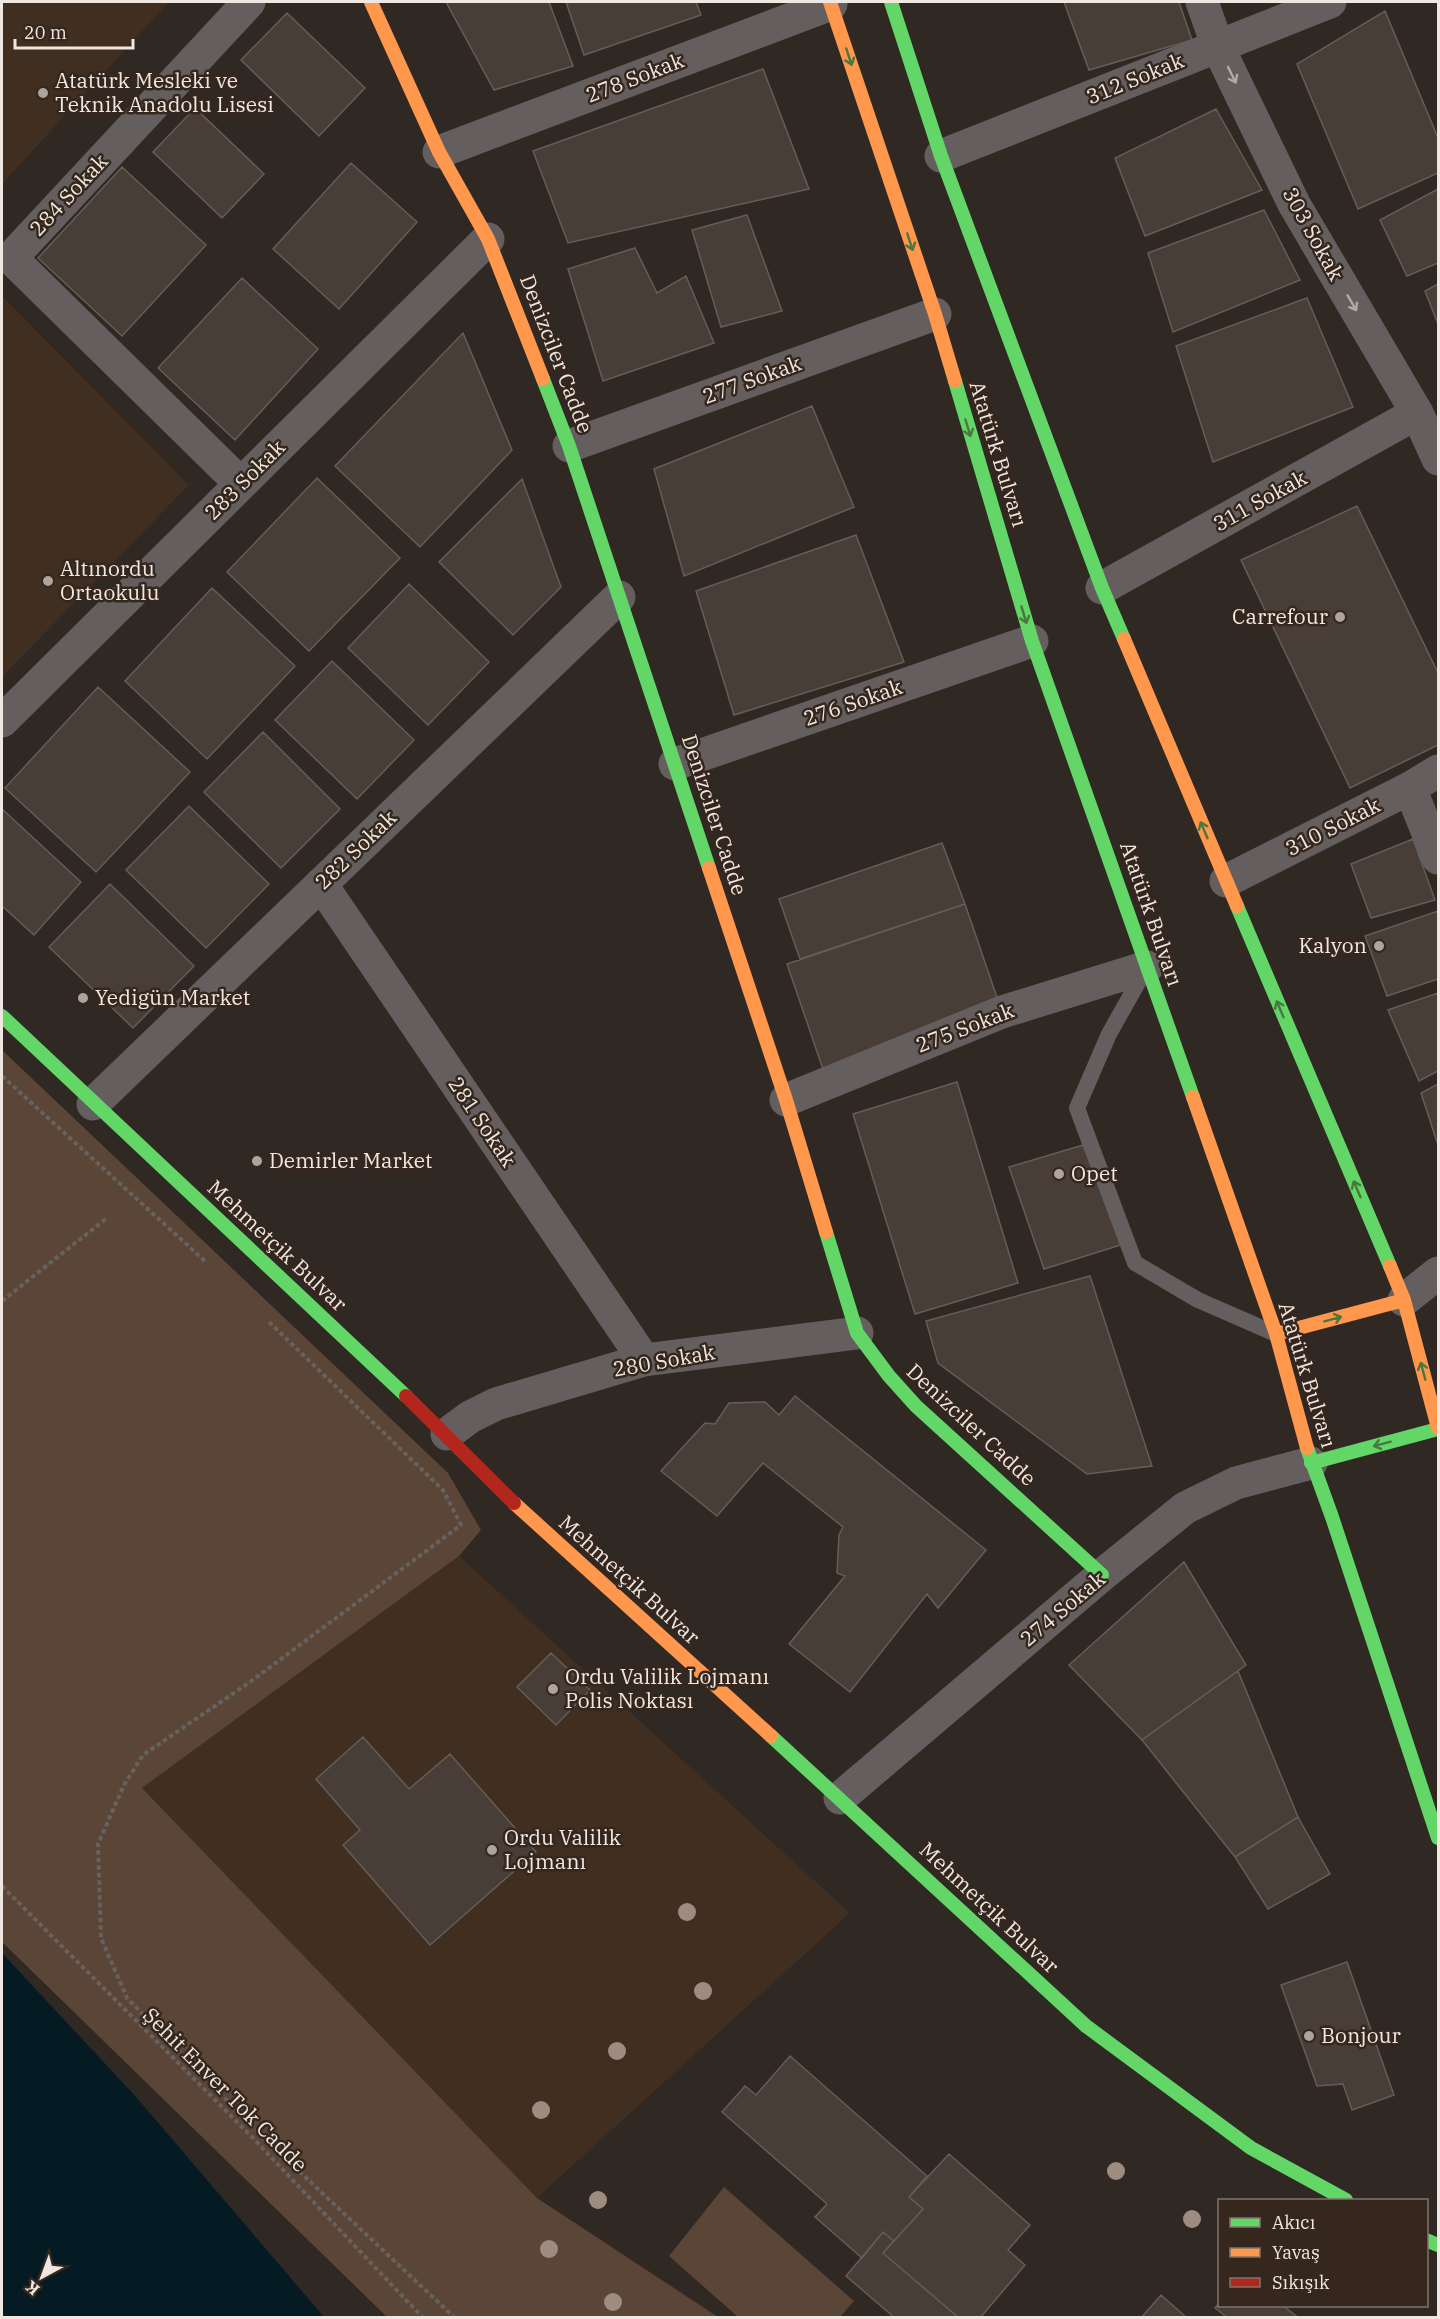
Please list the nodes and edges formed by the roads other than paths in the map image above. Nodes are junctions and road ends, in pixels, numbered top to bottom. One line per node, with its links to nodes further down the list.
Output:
1 (249, 2): 15 (street, 284 Sokak)
2 (371, 2): 8 (main road, Denizciler Cadde)
3 (891, 2): 9 (main road)
4 (1202, 2): 7 (street, 303 Sokak)
5 (1330, 2): 7 (street, 312 Sokak)
6 (831, 3): 8 (street, 278 Sokak); 11 (main road, Atatürk Bulvarı, one-way to 11)
7 (1218, 46): 9 (street, 312 Sokak); 12 (street, 303 Sokak, one-way to 12)
8 (439, 152): 10 (main road, Denizciler Cadde)
9 (941, 156): 16 (main road)
10 (488, 239): 13 (main road, Denizciler Cadde); 15 (street, 283 Sokak)
11 (934, 314): 13 (street, 277 Sokak); 18 (main road, Atatürk Bulvarı, one-way to 18)
12 (1417, 413): 14 (street, 303 Sokak); 16 (street, 311 Sokak)
13 (569, 446): 17 (main road, Denizciler Cadde)
14 (1438, 459)
15 (241, 484): 19 (street, 283 Sokak)
16 (1102, 588): 24 (main road, one-way to 16)
17 (619, 597): 20 (main road, Denizciler Cadde); 25 (street, 282 Sokak)
18 (1032, 641): 20 (street, 276 Sokak); 26 (main road, Atatürk Bulvarı)
19 (2, 721)
20 (675, 764): 28 (main road, Denizciler Cadde)
21 (1438, 771): 22 (street, 310 Sokak)
22 (1410, 788): 23 (street); 24 (street, 310 Sokak)
23 (1438, 858)
24 (1226, 881): 31 (main road, one-way to 24)
25 (321, 884): 29 (street, 282 Sokak); 34 (street, 281 Sokak)
26 (1147, 967): 28 (street, 275 Sokak); 33 (main road, Atatürk Bulvarı); 33 (lane)
27 (2, 1016): 29 (main road, Mehmetçik Bulvar)
28 (786, 1100): 32 (main road, Denizciler Cadde)
29 (93, 1104): 36 (main road, Mehmetçik Bulvar)
30 (1438, 1273): 31 (street)
31 (1404, 1300): 33 (main road, one-way to 31); 35 (main road, one-way to 31)
32 (857, 1333): 34 (street, 280 Sokak); 38 (main road, Denizciler Cadde)
33 (1276, 1334): 37 (main road, Atatürk Bulvarı)
34 (644, 1360): 36 (street, 280 Sokak)
35 (1438, 1428): 37 (main road, one-way to 37)
36 (447, 1434): 39 (main road, Mehmetçik Bulvar)
37 (1311, 1463): 38 (street, 274 Sokak); 40 (main road, Atatürk Bulvarı)
38 (1102, 1575): 39 (street, 274 Sokak)
39 (840, 1798): 41 (main road, Mehmetçik Bulvar)
40 (1438, 1838)
41 (1344, 2199)

